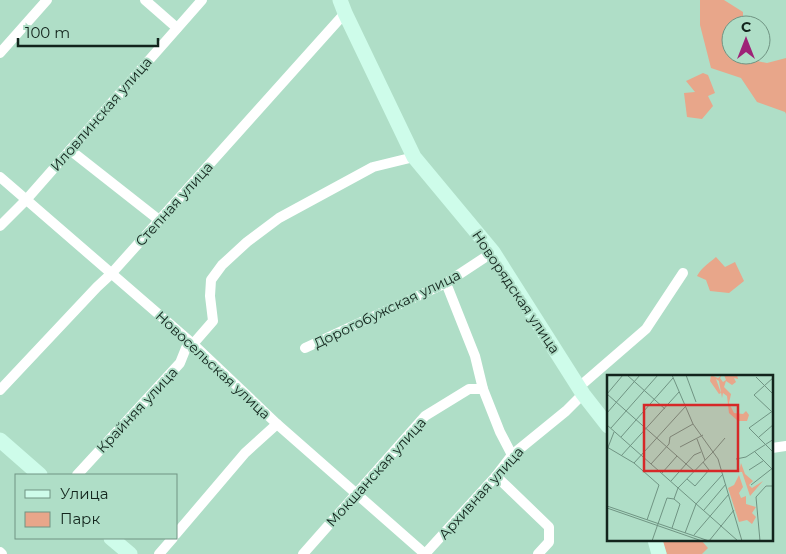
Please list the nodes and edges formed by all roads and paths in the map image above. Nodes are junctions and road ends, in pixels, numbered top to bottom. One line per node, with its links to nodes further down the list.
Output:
1 (47, 0): 6 (street)
2 (145, 0): 5 (street)
3 (202, 0): 5 (street, Иловлинская улица)
4 (342, 7): 8 (street, Новорядская улица); 11 (street, Степная улица)
5 (177, 28): 7 (street, Иловлинская улица)
6 (0, 53)
7 (70, 150): 10 (street, Иловлинская улица); 11 (street)
8 (414, 157): 13 (street, Новорядская улица); 17 (street, Крайняя улица)
9 (0, 177): 10 (street, Новосельская улица)
10 (26, 200): 12 (street, Иловлинская улица); 15 (street, Новосельская улица)
11 (159, 220): 15 (street, Степная улица)
12 (0, 226)
13 (493, 252): 16 (street, Дорогобужская улица); 21 (street, Новорядская улица)
14 (683, 273): 21 (street, Архивная улица)
15 (111, 274): 17 (street, Новосельская улица); 19 (street, Степная улица)
16 (446, 283): 18 (street, Дорогобужская улица); 20 (street)
17 (193, 344): 22 (street, Новосельская улица); 27 (street, Крайняя улица)
18 (305, 348)
19 (0, 390)
20 (483, 390): 25 (street); 29 (street, Мокшанская улица)
21 (581, 390): 23 (street, Новорядская улица); 25 (street, Архивная улица)
22 (277, 424): 29 (street, Новосельская улица); 30 (street)
23 (607, 425)
24 (0, 440): 26 (street)
25 (512, 454): 28 (street, Архивная улица)
26 (39, 474)
27 (78, 474)
28 (496, 476): 36 (street, Архивная улица); 37 (street)
29 (356, 493): 35 (street, Мокшанская улица); 36 (street, Новосельская улица)
30 (178, 532)
31 (112, 539): 33 (street)
32 (172, 539): 34 (street)
33 (130, 554)
34 (159, 554)
35 (303, 554)
36 (425, 554)
37 (538, 554)

